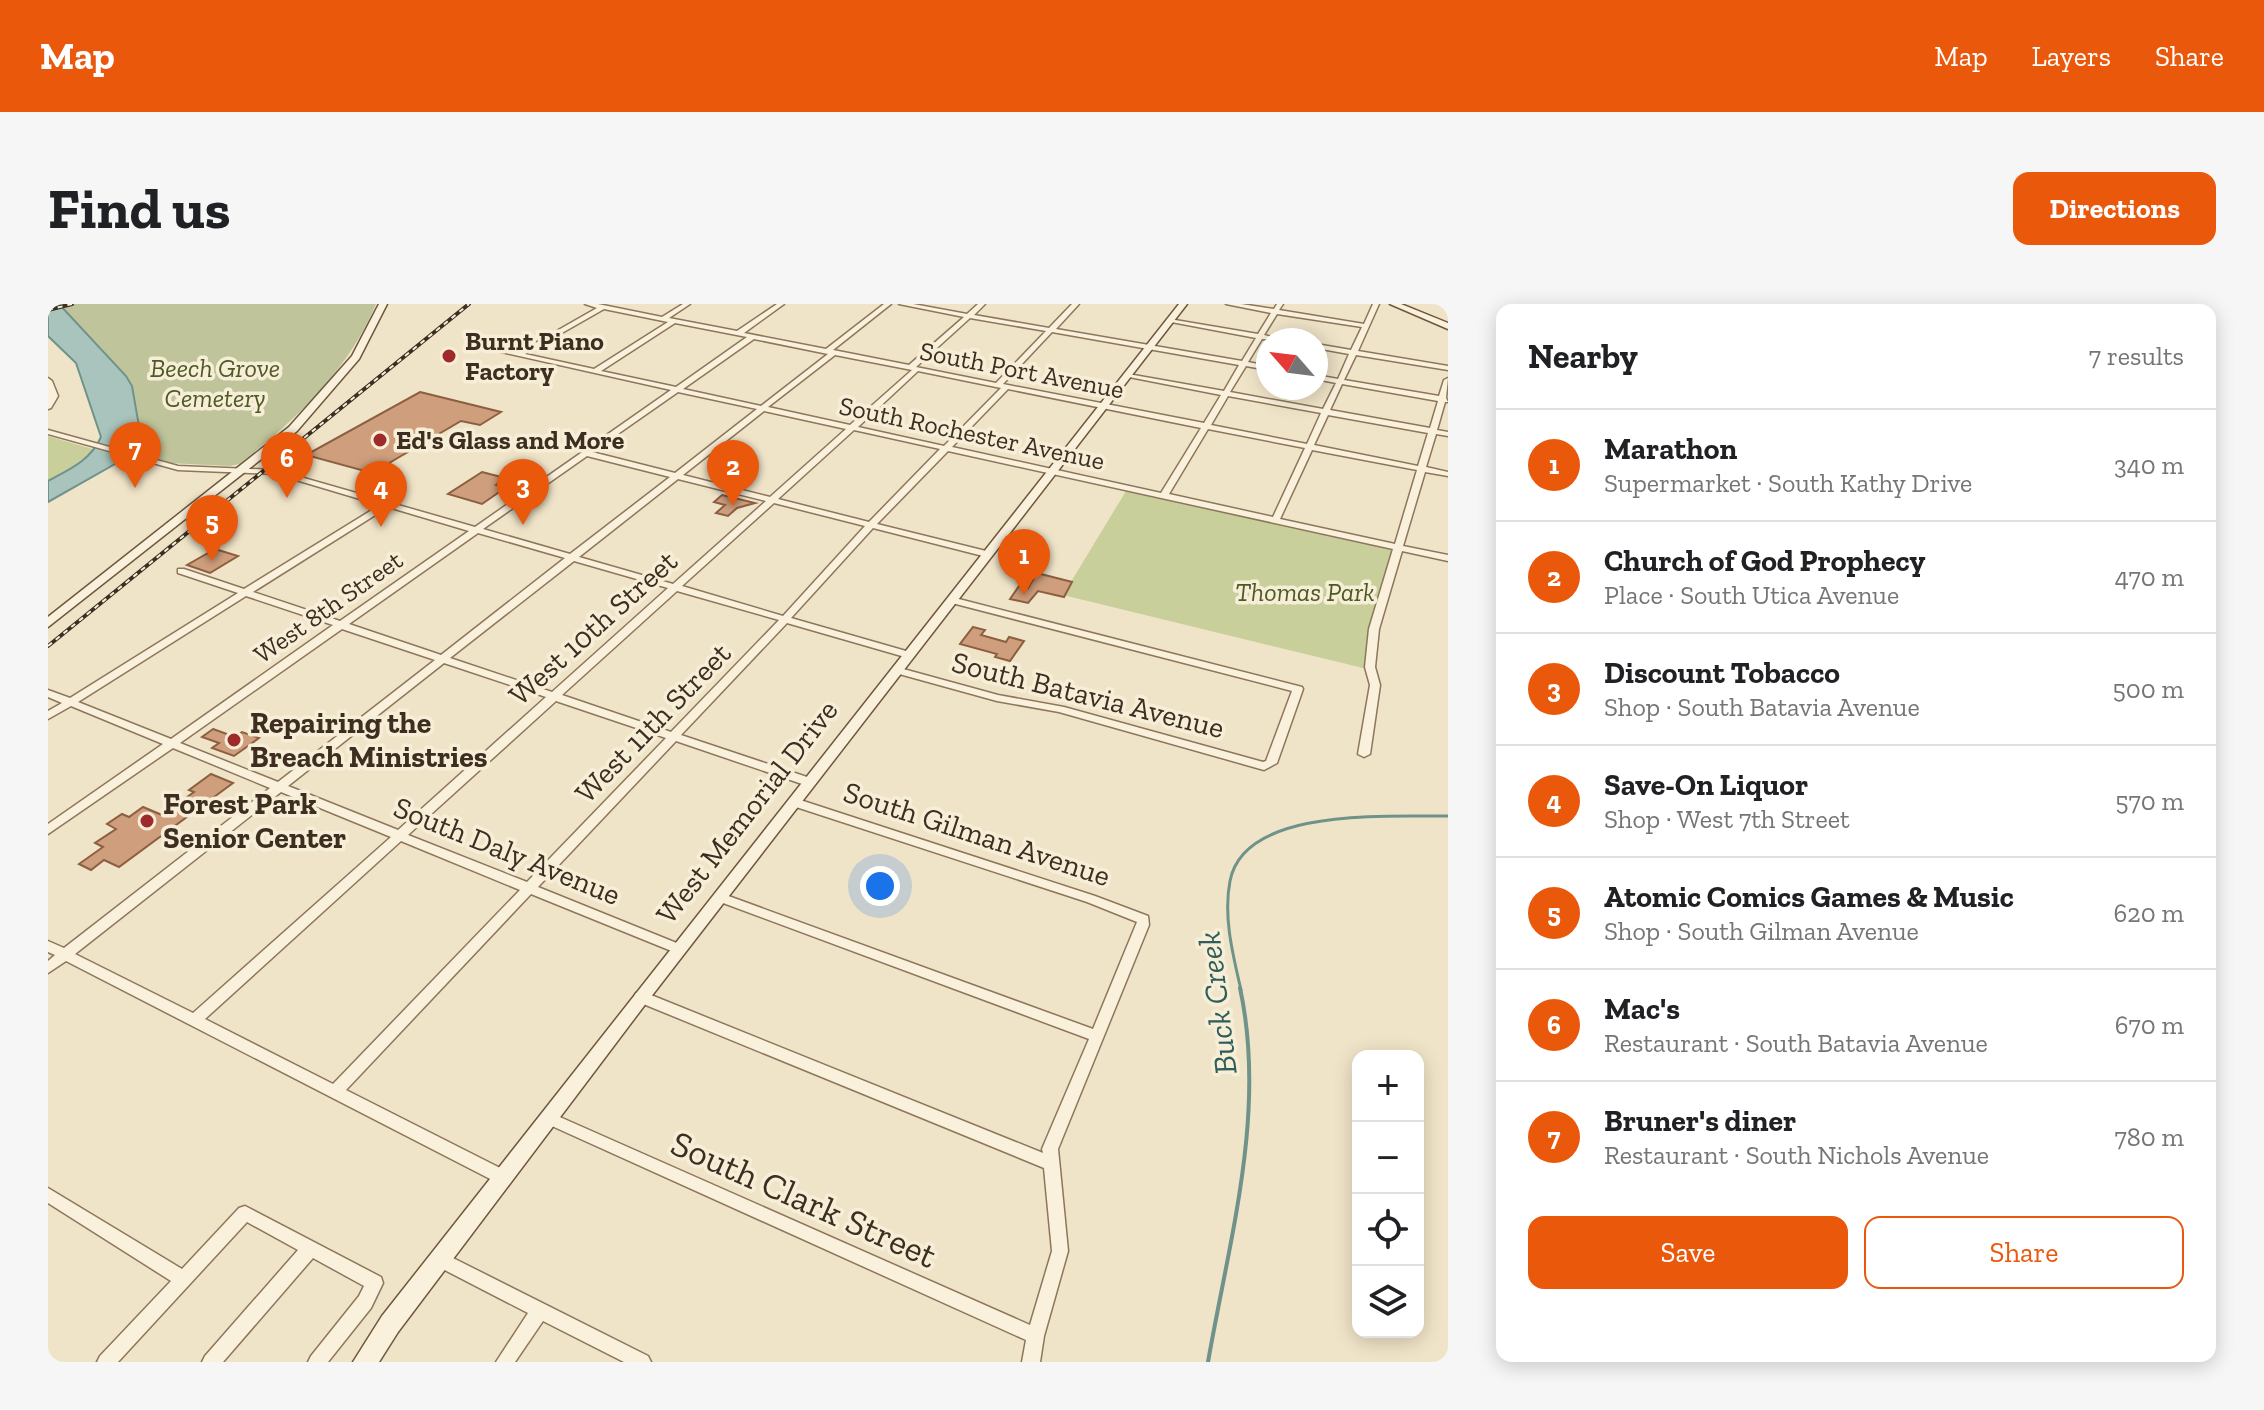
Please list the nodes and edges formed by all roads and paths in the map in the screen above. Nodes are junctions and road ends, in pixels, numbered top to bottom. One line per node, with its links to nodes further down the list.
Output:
1 (383, 304): 60 (main road)
2 (591, 304): 13 (street, South Port Avenue)
3 (687, 304): 16 (street)
4 (781, 304): 23 (street)
5 (888, 304): 30 (street)
6 (902, 304): 15 (street)
7 (982, 304): 15 (street, West 10th Street)
8 (1076, 304): 22 (street, West 11th Street)
9 (1183, 304): 18 (main road, West Memorial Drive)
10 (1229, 304): 14 (street)
11 (1376, 304): 19 (street)
12 (1394, 304): 20 (main road)
13 (603, 307): 16 (street, South Port Avenue); 32 (street)
14 (1277, 308): 19 (street); 21 (street)
15 (969, 316): 22 (street); 36 (street, West 10th Street)
16 (663, 319): 17 (street, South Port Avenue)
17 (674, 321): 23 (street, South Port Avenue); 37 (street)
18 (1169, 321): 24 (street); 28 (main road, West Memorial Drive)
19 (1365, 326): 31 (street)
20 (1448, 326)
21 (1265, 328)
22 (1051, 331): 28 (street); 43 (street, West 11th Street)
23 (738, 334): 25 (street, South Port Avenue)
24 (1256, 336)
25 (752, 337): 30 (street, South Port Avenue); 44 (street, West 8th Street)
26 (1256, 343): 33 (street)
27 (487, 348): 32 (street, South Rochester Avenue)
28 (1148, 348): 33 (street); 38 (main road, West Memorial Drive)
29 (1328, 348): 31 (street)
30 (830, 352): 36 (street, South Port Avenue); 49 (street)
31 (1353, 352): 35 (street); 42 (street)
32 (519, 355): 37 (street, South Rochester Avenue)
33 (1242, 364): 34 (street); 45 (street)
34 (1256, 366)
35 (1448, 368)
36 (914, 369): 43 (street, South Port Avenue); 52 (street, West 10th Street)
37 (594, 372): 44 (street, South Rochester Avenue)
38 (1128, 376): 45 (street); 48 (main road, West Memorial Drive)
39 (1328, 379): 42 (street)
40 (1448, 380): 46 (street)
41 (48, 381): 47 (street)
42 (1341, 381): 46 (street); 50 (street)
43 (1002, 386): 48 (street, South Port Avenue); 57 (street, West 11th Street)
44 (676, 390): 49 (street, South Rochester Avenue); 58 (street, West 8th Street)
45 (1225, 394): 50 (street); 51 (street)
46 (1446, 399): 54 (street)
47 (48, 406)
48 (1103, 406): 51 (street, South Port Avenue); 61 (main road, West Memorial Drive)
49 (761, 409): 52 (street, South Rochester Avenue); 63 (street)
50 (1327, 412): 54 (street); 56 (street)
51 (1205, 426): 56 (street, South Port Avenue); 64 (street)
52 (851, 429): 57 (street, South Rochester Avenue); 65 (street, West 10th Street)
53 (48, 432): 60 (street, South Batavia Avenue)
54 (1432, 432): 55 (street); 59 (street)
55 (1448, 434)
56 (1311, 447): 59 (street, South Port Avenue); 67 (street)
57 (944, 449): 61 (street, South Rochester Avenue); 68 (street, West 11th Street)
58 (585, 453): 63 (street); 69 (street, West 8th Street)
59 (1422, 469): 62 (street, South Port Avenue); 70 (street)
60 (241, 471): 66 (street, South Batavia Avenue); 79 (main road)
61 (1049, 473): 64 (street, South Rochester Avenue); 71 (main road, West Memorial Drive)
62 (1448, 474)
63 (676, 476): 65 (street); 72 (street)
64 (1163, 497): 67 (street, South Rochester Avenue)
65 (772, 500): 68 (street); 75 (street, West 10th Street)
66 (388, 503): 69 (street, South Batavia Avenue); 76 (street)
67 (1275, 521): 70 (street, South Rochester Avenue)
68 (871, 525): 71 (street); 78 (street, West 11th Street)
69 (476, 529): 72 (street, South Batavia Avenue); 80 (street, West 8th Street)
70 (1399, 547): 73 (street, South Rochester Avenue); 90 (street)
71 (987, 554): 77 (main road, West Memorial Drive)
72 (570, 557): 75 (street, South Batavia Avenue); 82 (street)
73 (1448, 558)
74 (181, 571): 76 (street, South Gilman Avenue)
75 (674, 587): 78 (street, South Batavia Avenue); 85 (street, West 10th Street)
76 (246, 593): 80 (street, South Gilman Avenue); 86 (street)
77 (951, 600): 81 (main road, West Memorial Drive); 83 (street, South Batavia Avenue)
78 (785, 619): 81 (street, South Batavia Avenue); 88 (street, West 11th Street)
79 (48, 623)
80 (342, 624): 82 (street, South Gilman Avenue); 89 (street, West 8th Street)
81 (909, 655): 83 (main road, West Memorial Drive)
82 (440, 657): 85 (street, South Gilman Avenue); 92 (street)
83 (896, 670): 91 (main road, West Memorial Drive)
84 (48, 693): 86 (street, South Daly Avenue)
85 (554, 696): 88 (street, South Gilman Avenue); 95 (street, West 10th Street)
86 (71, 702): 87 (street); 89 (street, South Daly Avenue)
87 (48, 716)
88 (674, 736): 91 (street, South Gilman Avenue); 96 (street, West 11th Street)
89 (173, 743): 92 (street, South Daly Avenue); 94 (street, West 8th Street)
90 (1364, 754)
91 (809, 782): 93 (main road, West Memorial Drive)
92 (278, 787): 95 (street, South Daly Avenue); 100 (street)
93 (794, 802): 97 (main road, West Memorial Drive); 104 (street, South Gilman Avenue)
94 (48, 830)
95 (400, 836): 96 (street, South Daly Avenue); 103 (street, West 10th Street)
96 (529, 888): 99 (street, South Daly Avenue); 105 (street, West 11th Street)
97 (719, 897): 99 (main road, West Memorial Drive); 104 (street)
98 (48, 946): 100 (street)
99 (679, 949): 102 (main road, West Memorial Drive)
100 (64, 954): 101 (street); 103 (street)
101 (48, 968)
102 (641, 997): 106 (main road, West Memorial Drive); 107 (street)
103 (195, 1020): 105 (street)
104 (1097, 1036): 107 (street)
105 (335, 1092): 108 (street)
106 (548, 1118): 108 (main road, West Memorial Drive); 114 (street, South Clark Street)
107 (1050, 1163): 114 (street)
108 (502, 1177): 111 (main road, West Memorial Drive)
109 (48, 1195): 112 (street)
110 (311, 1248): 112 (street); 116 (street); 117 (street)
111 (439, 1259): 113 (street); 118 (main road, West Memorial Drive)
112 (183, 1279): 115 (street)
113 (540, 1310): 119 (street); 120 (street)
114 (1035, 1336): 121 (street)
115 (106, 1362)
116 (211, 1362)
117 (317, 1362)
118 (365, 1362)
119 (505, 1362)
120 (642, 1362)
121 (1031, 1362)

